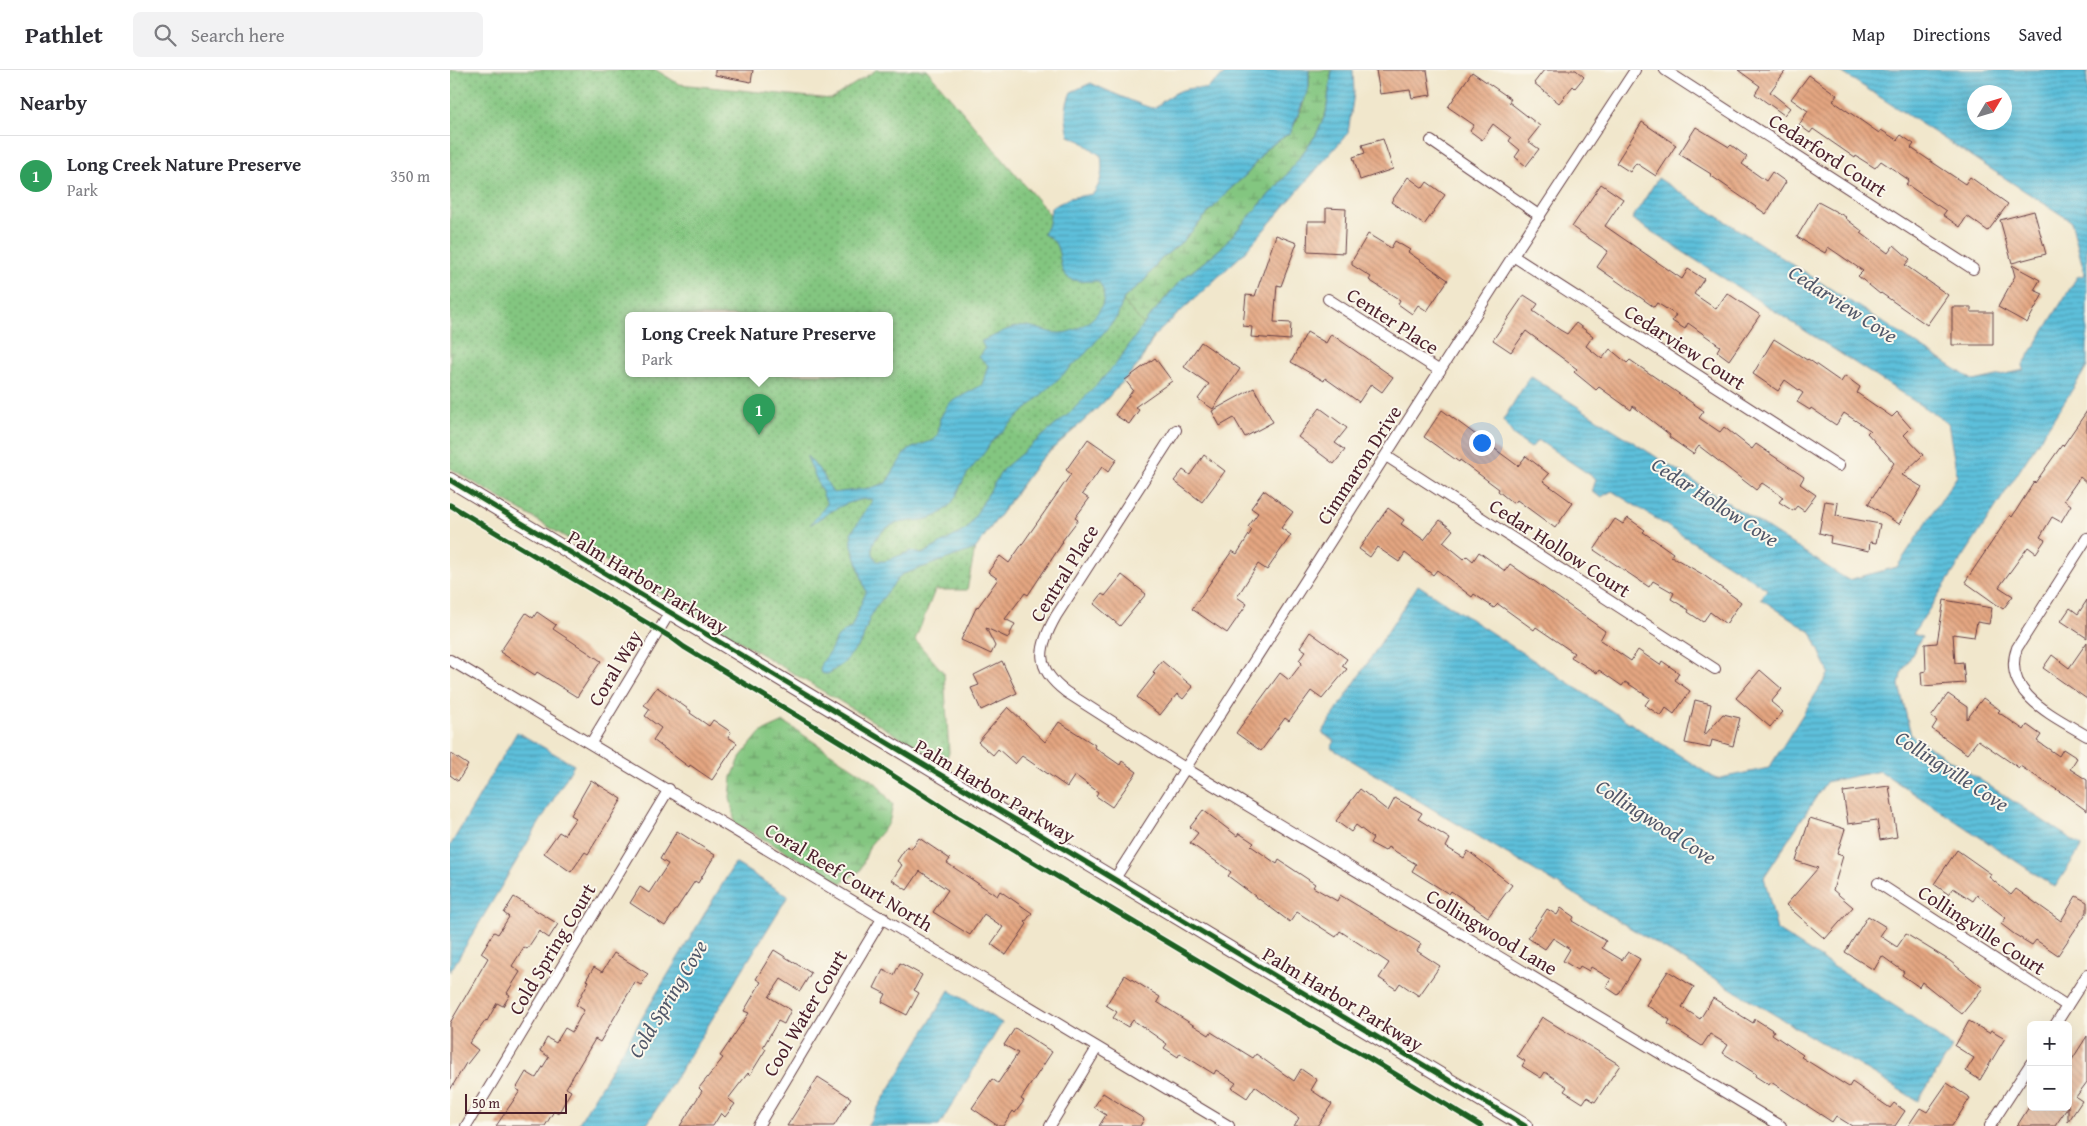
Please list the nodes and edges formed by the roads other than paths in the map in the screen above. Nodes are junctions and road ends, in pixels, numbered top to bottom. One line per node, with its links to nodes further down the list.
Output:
1 (1634, 70): 4 (street, Cimmaron Drive)
2 (1664, 70): 6 (street, Cedarford Court)
3 (1431, 141): 4 (street)
4 (1540, 216): 5 (street, Cimmaron Drive)
5 (1513, 256): 8 (street, Cimmaron Drive); 11 (street, Cedarview Court)
6 (1973, 269)
7 (1328, 299): 8 (street, Center Place)
8 (1440, 371): 10 (street, Cimmaron Drive)
9 (1176, 430): 19 (street, Central Place)
10 (1386, 456): 16 (street, Cedar Hollow Court); 19 (street, Cimmaron Drive)
11 (1839, 466)
12 (450, 480): 14 (street, Palm Harbor Parkway)
13 (2087, 538): 17 (street)
14 (670, 612): 18 (street, Coral Way); 21 (street, Palm Harbor Parkway)
15 (451, 662): 18 (street, Coral Reef Court North)
16 (1715, 669)
17 (2087, 736)
18 (591, 743): 20 (street, Coral Reef Court North)
19 (1185, 768): 21 (street, Cimmaron Drive); 34 (street, Collingwood Lane)
20 (668, 789): 23 (street, Coral Reef Court North); 29 (street, Cold Spring Court)
21 (1114, 880): 33 (street, Palm Harbor Parkway)
22 (1878, 883): 25 (street, Collingville Court)
23 (883, 917): 27 (street, Coral Reef Court North); 30 (street, Cool Water Court)
24 (2087, 975): 25 (street)
25 (2067, 1006): 26 (street)
26 (2058, 1021)
27 (1097, 1048): 31 (street); 32 (street, Coral Reef Court North)
28 (2029, 1066): 35 (street)
29 (466, 1126)
30 (758, 1126)
31 (1050, 1126)
32 (1229, 1126)
33 (1526, 1126)
34 (1781, 1126)
35 (1990, 1126)

